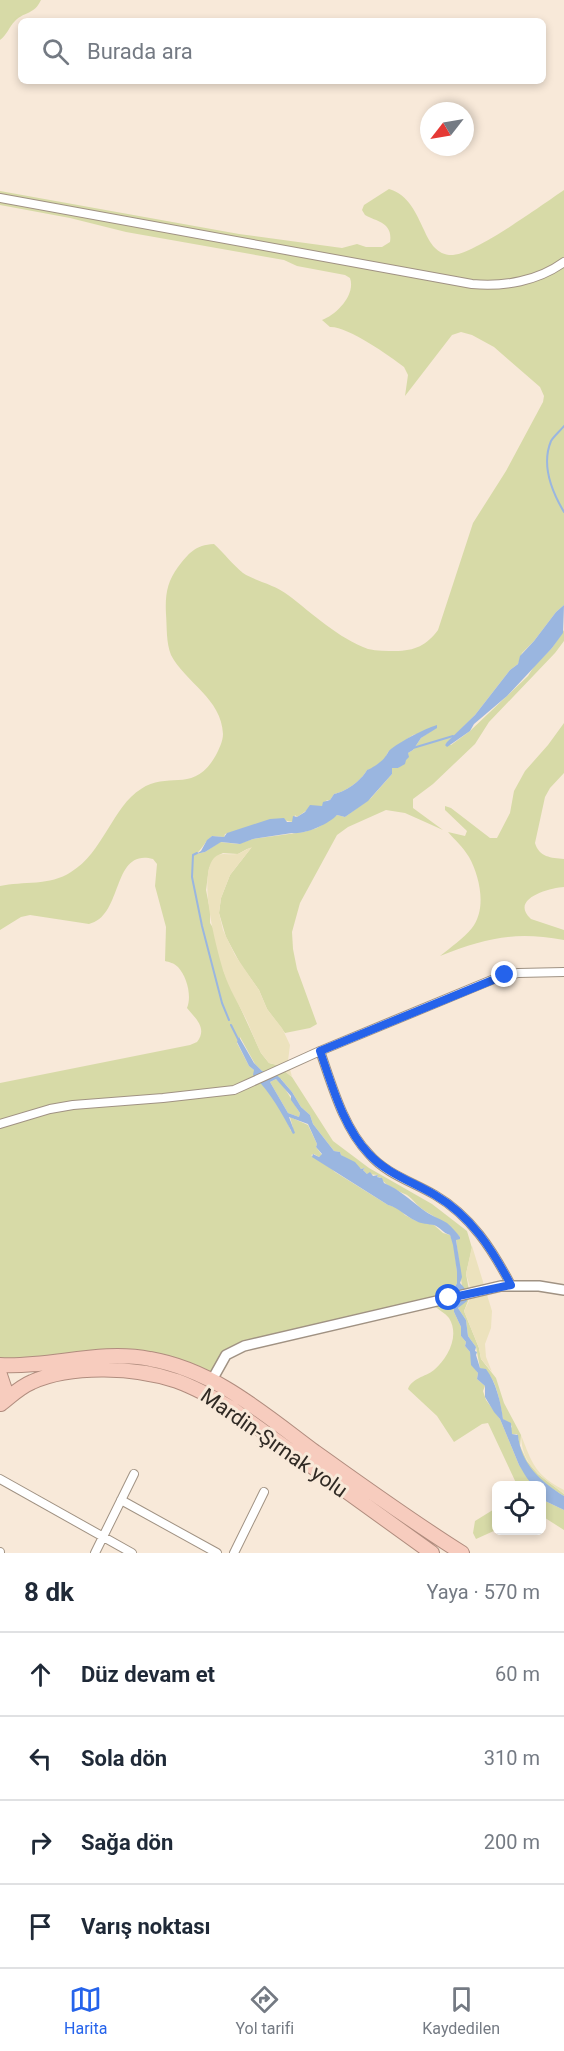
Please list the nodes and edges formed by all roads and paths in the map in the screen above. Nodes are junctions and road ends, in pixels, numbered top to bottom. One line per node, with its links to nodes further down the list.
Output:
1 (0, 198): 2 (street)
2 (564, 262)
3 (564, 972): 4 (street)
4 (320, 1051): 5 (street); 6 (street)
5 (0, 1124)
6 (506, 1286): 7 (street); 10 (street)
7 (564, 1290)
8 (0, 1365): 10 (highway)
9 (0, 1375): 11 (highway)
10 (212, 1380): 22 (highway)
11 (1, 1405): 17 (highway, Mardin-Şırnak yolu)
12 (134, 1474): 15 (street)
13 (0, 1479): 16 (street)
14 (264, 1492): 21 (street)
15 (121, 1500): 16 (street); 20 (street)
16 (103, 1536): 18 (street); 19 (street)
17 (430, 1552)
18 (95, 1553)
19 (132, 1553)
20 (217, 1553)
21 (234, 1553)
22 (462, 1553)

